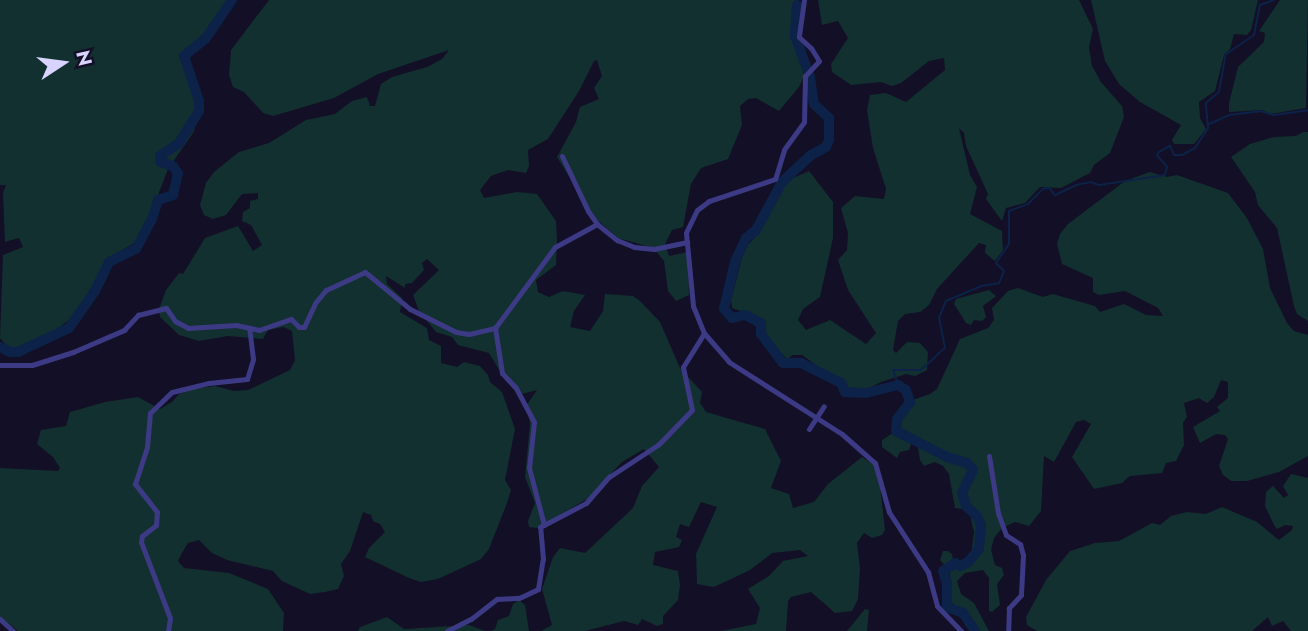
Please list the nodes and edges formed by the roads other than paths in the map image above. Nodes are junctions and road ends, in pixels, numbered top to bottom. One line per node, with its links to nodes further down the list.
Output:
1 (804, 0): 4 (street)
2 (562, 156): 3 (street)
3 (597, 224): 4 (street); 6 (street)
4 (687, 242): 7 (street)
5 (249, 327): 6 (street); 8 (street); 16 (street)
6 (495, 328): 13 (street)
7 (704, 334): 10 (street); 13 (street)
8 (0, 365)
9 (824, 406): 10 (street)
10 (817, 419): 11 (street); 18 (street)
11 (809, 429)
12 (989, 456): 19 (street)
13 (544, 525): 17 (street)
14 (0, 619): 15 (street)
15 (13, 631)
16 (168, 631)
17 (447, 631)
18 (961, 631)
19 (1009, 631)

